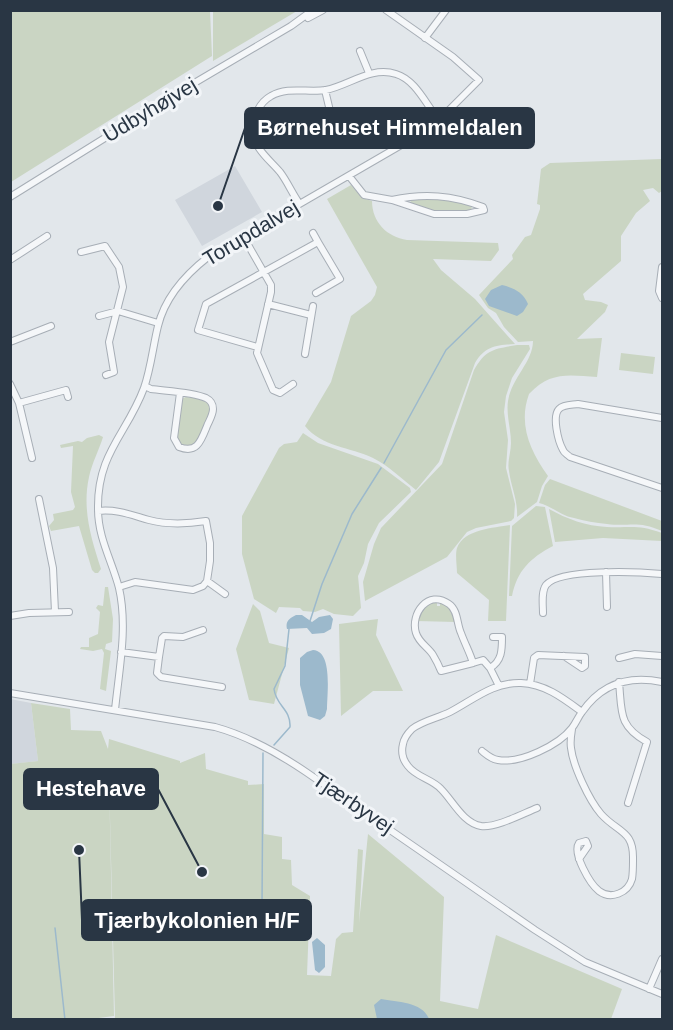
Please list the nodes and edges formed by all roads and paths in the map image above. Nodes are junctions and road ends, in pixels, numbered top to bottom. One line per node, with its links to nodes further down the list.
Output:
1 (313, 10): 5 (street, Udbyhøjvej)
2 (323, 10): 5 (street, Udbyhøjvej)
3 (386, 10): 6 (street, Torupdalvej)
4 (446, 10): 6 (street)
5 (291, 26): 13 (street, Udbyhøjvej)
6 (425, 38): 10 (street, Torupdalvej)
7 (360, 51): 8 (street)
8 (369, 73): 9 (street); 10 (street)
9 (325, 90): 11 (street); 15 (street)
10 (439, 120): 12 (street, Torupdalvej)
11 (338, 130)
12 (349, 176): 14 (street); 15 (street, Torupdalvej)
13 (10, 197)
14 (392, 200): 14 (street)
15 (299, 203): 18 (street, Torupdalvej)
16 (313, 233): 19 (street)
17 (47, 236): 21 (street)
18 (243, 236): 23 (street); 31 (street, Torupdalvej)
19 (318, 242): 23 (street); 24 (street)
20 (81, 252): 28 (street)
21 (10, 260)
22 (663, 267): 25 (street)
23 (264, 272): 26 (street); 34 (street)
24 (316, 293)
25 (663, 298)
26 (268, 304): 29 (street); 34 (street)
27 (313, 306): 29 (street)
28 (118, 311): 30 (street); 31 (street); 36 (street)
29 (312, 315): 35 (street)
30 (99, 316)
31 (158, 323): 39 (street, Torupdalvej)
32 (51, 326): 33 (street)
33 (10, 342)
34 (257, 347): 38 (street)
35 (305, 354)
36 (106, 375)
37 (10, 384): 42 (street)
38 (294, 384)
39 (145, 386): 40 (street); 47 (street, Torupdalvej)
40 (180, 393): 40 (street)
41 (68, 397): 42 (street)
42 (19, 403): 44 (street)
43 (663, 418): 45 (street)
44 (32, 458)
45 (663, 488)
46 (39, 499): 55 (street)
47 (98, 511): 50 (street); 51 (street, Torupdalvej)
48 (606, 572): 49 (street); 53 (street); 54 (street)
49 (663, 574)
50 (207, 581): 51 (street); 52 (street)
51 (119, 587): 60 (street, Torupdalvej)
52 (225, 594)
53 (552, 606)
54 (607, 607)
55 (55, 612): 56 (street); 57 (street)
56 (69, 612)
57 (10, 616)
58 (203, 630): 63 (street)
59 (493, 637): 66 (street)
60 (121, 652): 63 (street); 73 (street, Torupdalvej)
61 (564, 656): 69 (street)
62 (663, 656): 64 (street)
63 (159, 657): 71 (street)
64 (619, 658)
65 (473, 663): 65 (street); 66 (street)
66 (490, 668): 70 (street)
67 (619, 682): 68 (street); 74 (street); 79 (street)
68 (663, 682)
69 (530, 684): 70 (street); 74 (street)
70 (499, 686): 80 (street)
71 (222, 687)
72 (10, 693): 73 (street, Tjærbyvej)
73 (115, 710): 83 (street, Tjærbyvej)
74 (582, 712): 75 (street)
75 (572, 729): 76 (street); 77 (street)
76 (556, 742): 77 (street); 78 (street)
77 (570, 747): 81 (street)
78 (482, 752)
79 (628, 803)
80 (537, 808)
81 (579, 859)
82 (663, 958): 83 (street)
83 (649, 989): 84 (street, Tjærbyvej)
84 (663, 994)

